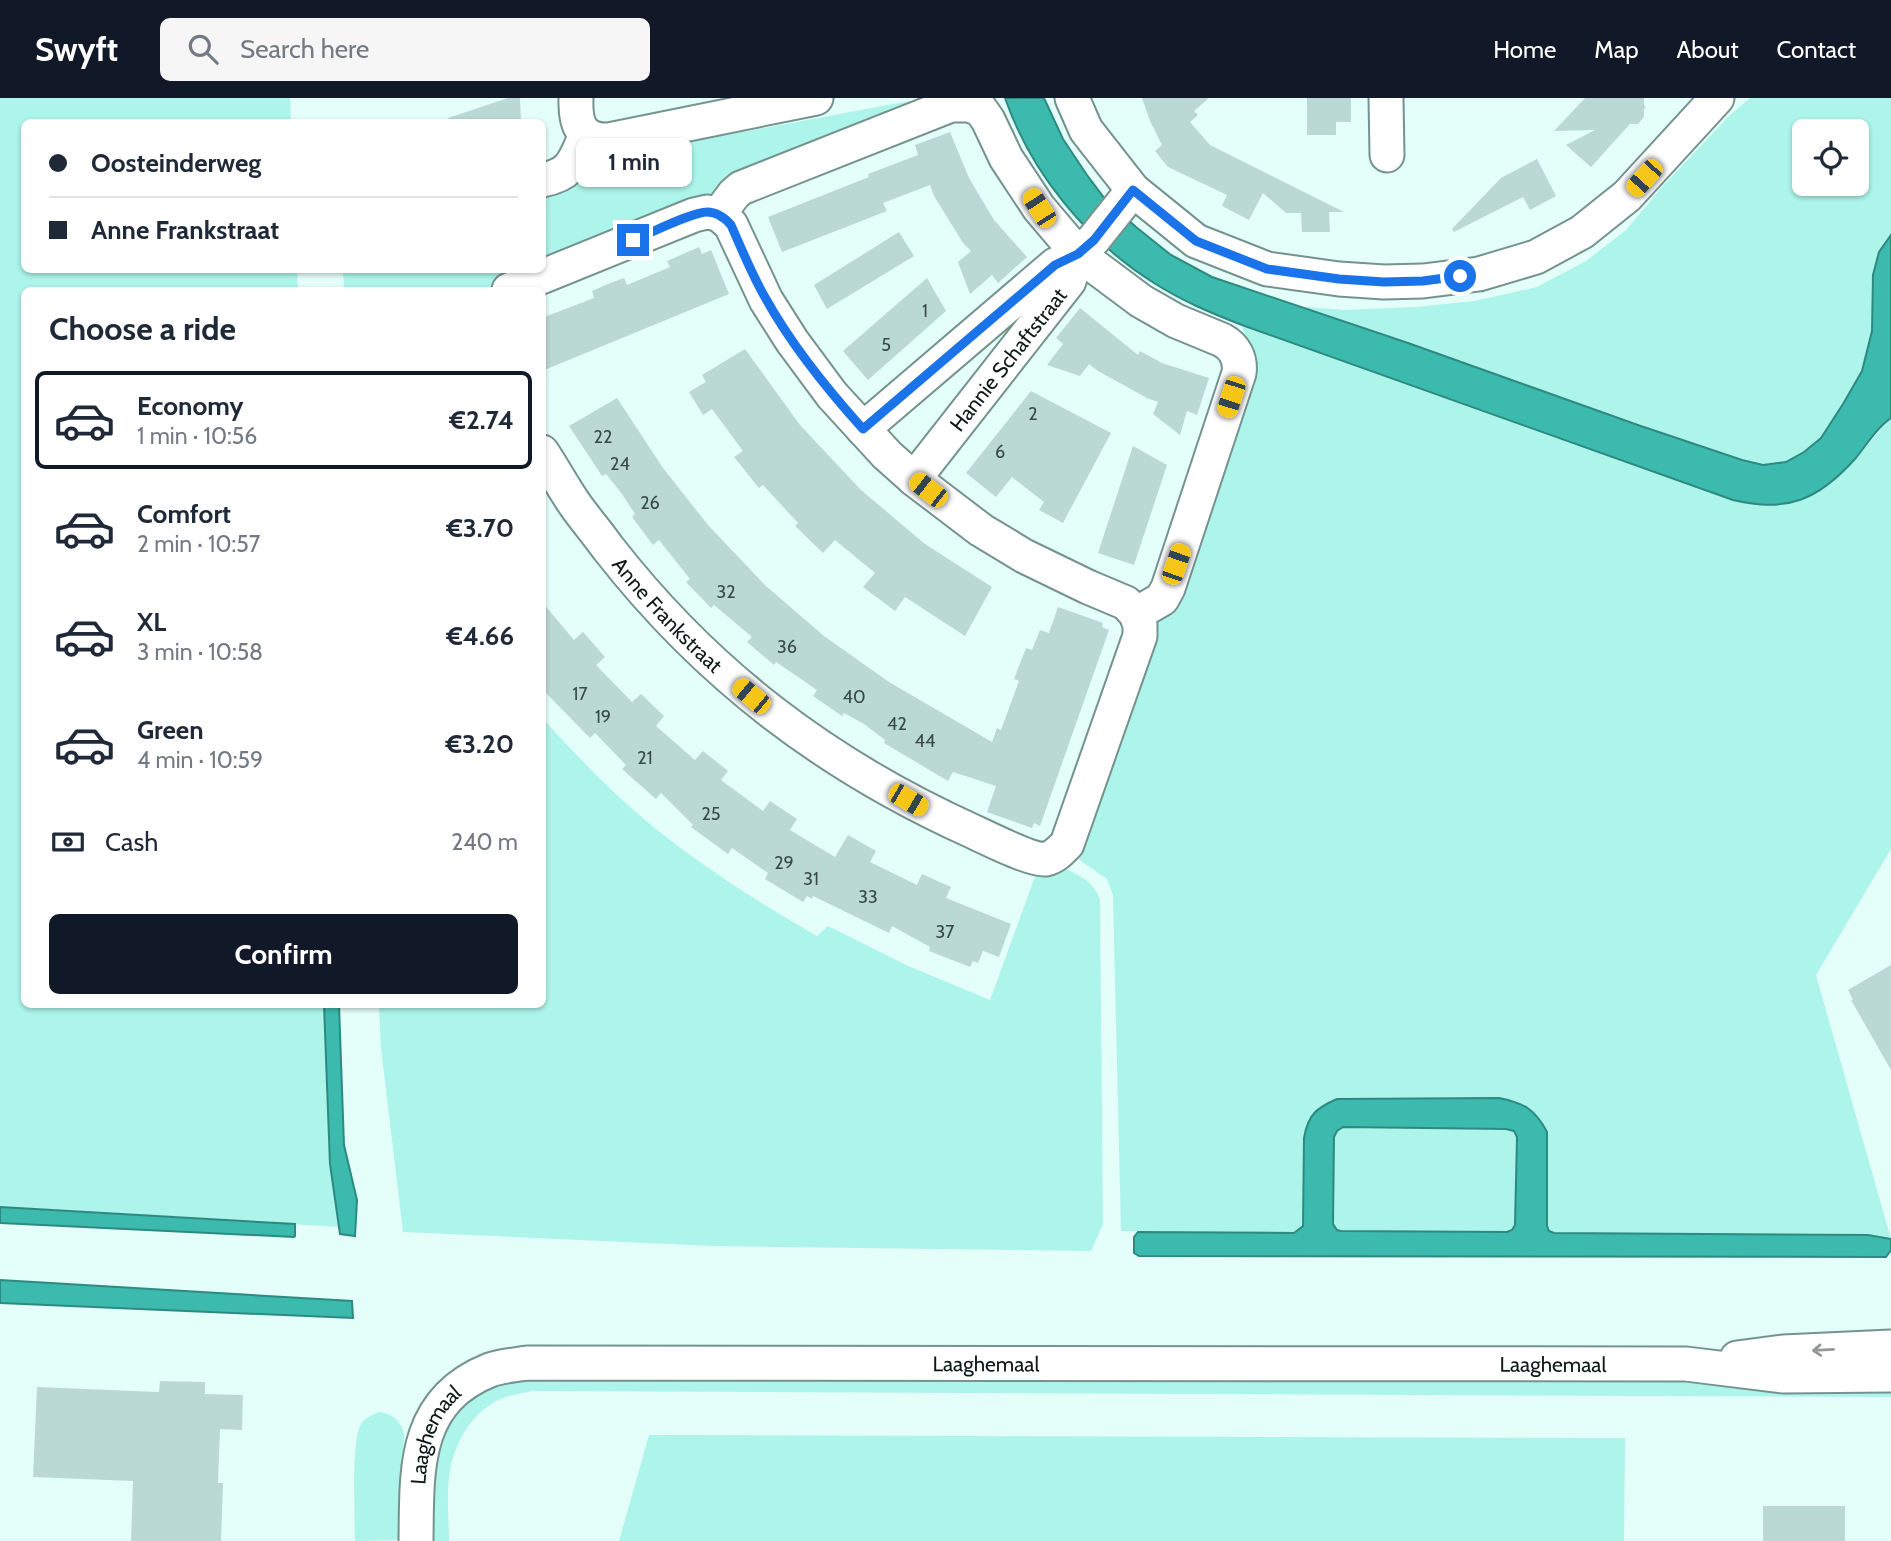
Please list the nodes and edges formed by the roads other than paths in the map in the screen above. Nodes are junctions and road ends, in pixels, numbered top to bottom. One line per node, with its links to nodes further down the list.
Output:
1 (576, 98): 6 (street)
2 (816, 98): 6 (street)
3 (1072, 98): 9 (street)
4 (1386, 98): 7 (street)
5 (1717, 98): 9 (street)
6 (586, 135): 8 (street)
7 (1387, 155)
8 (546, 179)
9 (1133, 190): 11 (street)
10 (719, 214): 11 (street); 12 (street); 13 (street)
11 (1086, 247): 13 (street, Hannie Schaftstraat); 15 (street, Hannie Schaftstraat); 16 (street)
12 (516, 287)
13 (863, 429): 15 (street)
14 (546, 458): 16 (street, Anne Frankstraat)
15 (914, 479): 16 (street)
16 (1136, 614)
17 (1891, 1347): 18 (street, Laaghemaal, one-way to 18)
18 (1686, 1364): 19 (street, Laaghemaal); 20 (street, Laaghemaal)
19 (1891, 1376)
20 (416, 1541)

